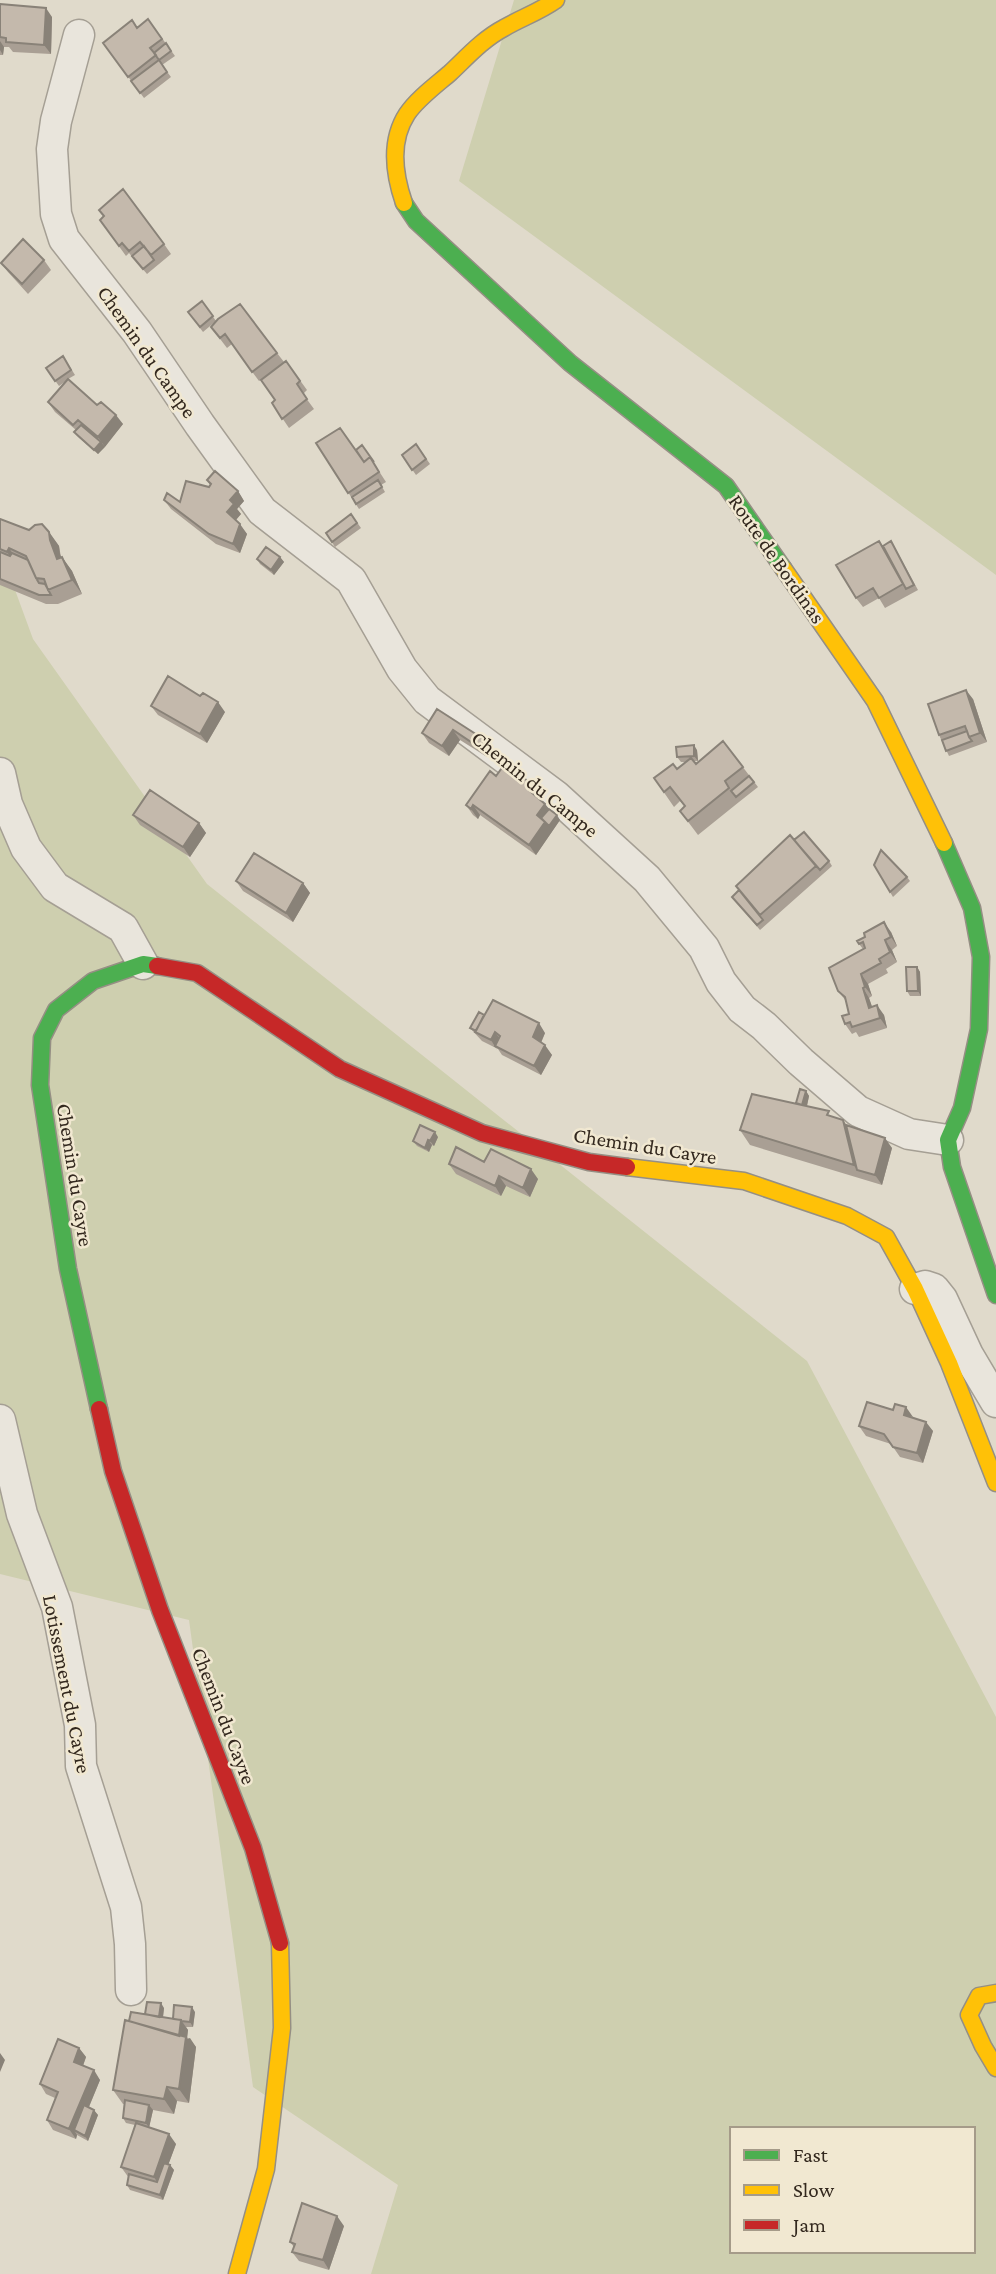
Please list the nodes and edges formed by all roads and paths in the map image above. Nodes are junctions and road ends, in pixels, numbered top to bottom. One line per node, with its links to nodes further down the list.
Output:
1 (556, 0): 5 (street, Route de Bordinas)
2 (79, 35): 5 (street, Chemin du Campe)
3 (0, 773): 4 (street)
4 (143, 964): 6 (street, Chemin du Cayre); 14 (street, Chemin du Cayre)
5 (948, 1140): 7 (street)
6 (915, 1289): 8 (street); 10 (street, Chemin du Cayre)
7 (996, 1295)
8 (996, 1402)
9 (0, 1420): 11 (street, Lotissement du Cayre)
10 (996, 1483)
11 (131, 1990)
12 (996, 1993): 13 (street)
13 (996, 2068)
14 (237, 2274)

